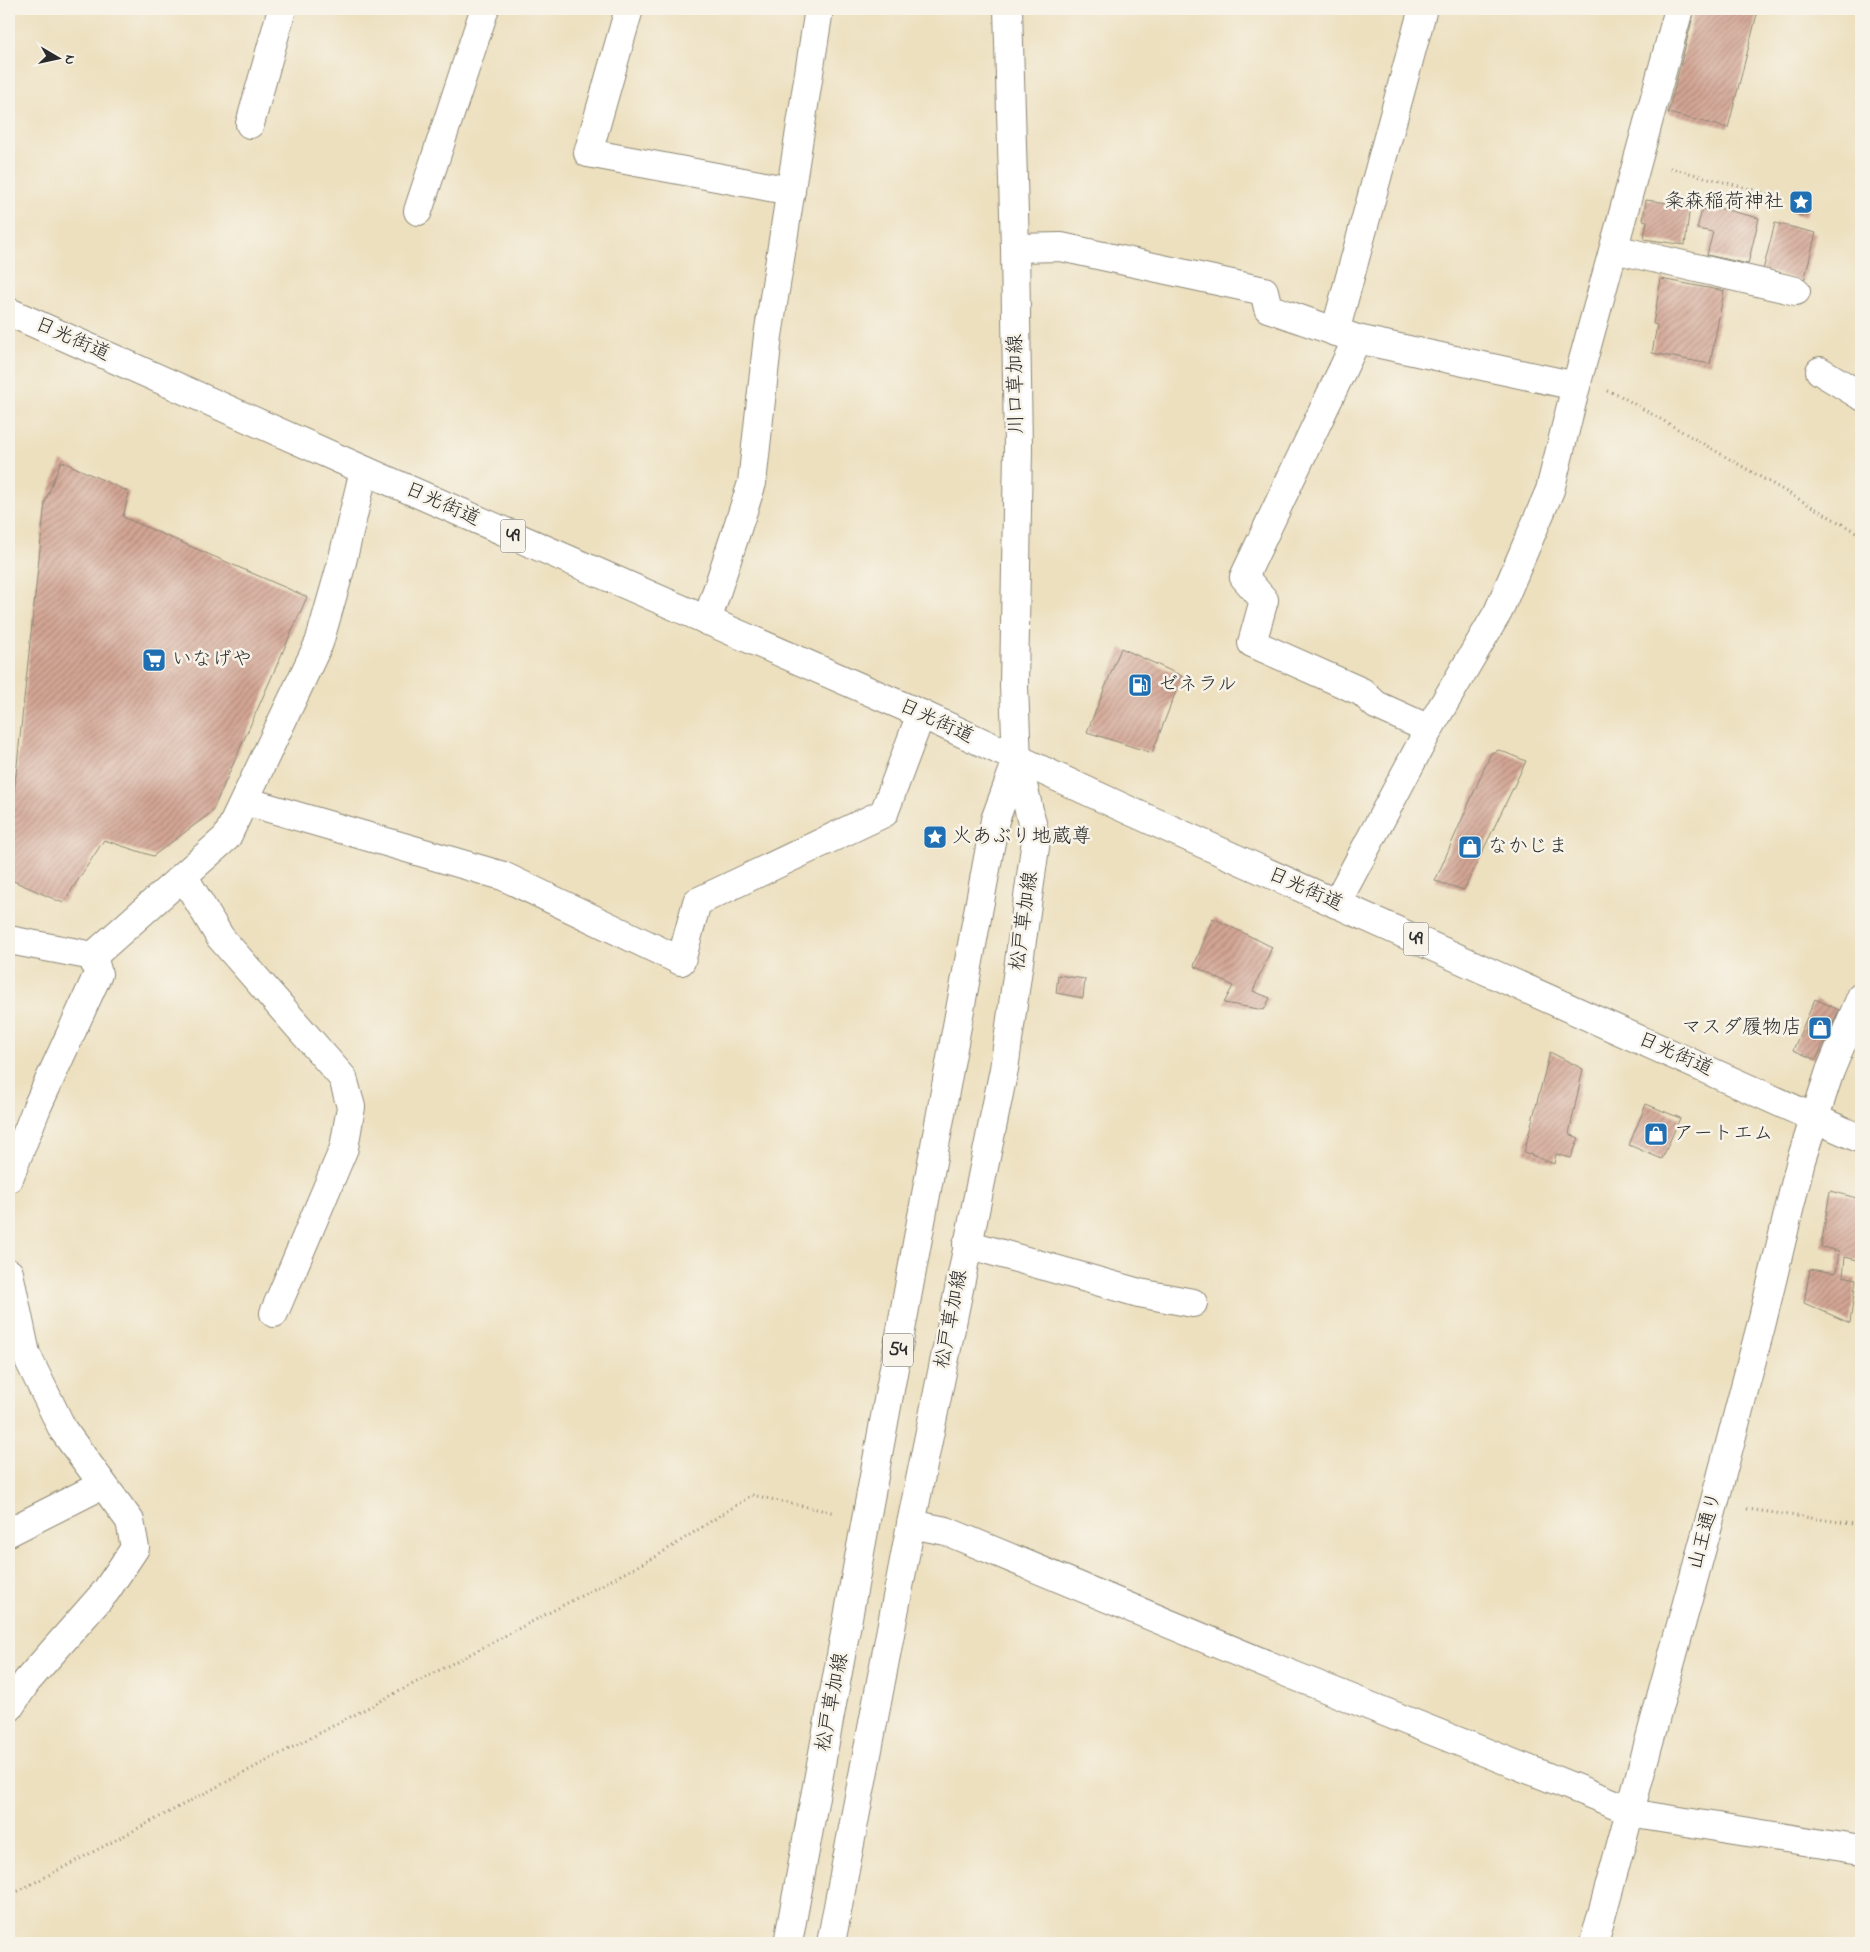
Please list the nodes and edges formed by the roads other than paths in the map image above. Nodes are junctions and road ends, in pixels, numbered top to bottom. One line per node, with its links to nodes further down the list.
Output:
1 (282, 9): 8 (main road)
2 (482, 9): 10 (main road)
3 (629, 9): 9 (main road)
4 (819, 9): 9 (main road)
5 (1008, 9): 11 (main road, 川口草加線)
6 (1679, 9): 12 (main road)
7 (1422, 12): 15 (main road)
8 (250, 124)
9 (791, 191): 20 (main road)
10 (418, 210)
11 (1015, 248): 15 (main road); 23 (main road, 川口草加線)
12 (1614, 250): 13 (main road); 17 (main road)
13 (1796, 291)
14 (9, 312): 19 (main road, 日光街道 / 49)
15 (1346, 336): 17 (main road); 22 (main road)
16 (1820, 372): 18 (main road)
17 (1577, 384): 22 (main road)
18 (1861, 396)
19 (364, 470): 20 (main road, 日光街道 / 49); 24 (main road)
20 (707, 621): 21 (main road, 日光街道 / 49)
21 (920, 714): 23 (main road, 日光街道 / 49); 24 (main road)
22 (1429, 730): 26 (main road)
23 (1017, 760): 26 (main road, 日光街道 / 49); 33 (main road, 松戸草加線 / 54); 43 (main road, 松戸草加線 / 54)
24 (245, 801): 25 (main road)
25 (184, 877): 28 (main road); 36 (main road)
26 (1336, 904): 30 (main road, 日光街道 / 49)
27 (9, 940): 28 (main road)
28 (93, 956): 32 (main road)
29 (1861, 997): 30 (main road, 山王通り)
30 (1814, 1119): 31 (main road, 日光街道 / 49); 41 (main road, 山王通り)
31 (1861, 1139)
32 (9, 1178)
33 (967, 1244): 35 (main road); 38 (main road, 松戸草加線 / 54)
34 (9, 1273): 37 (main road)
35 (1193, 1303)
36 (274, 1313)
37 (102, 1485): 39 (main road); 40 (main road)
38 (911, 1524): 41 (main road); 44 (main road, 松戸草加線 / 54)
39 (9, 1532)
40 (9, 1708)
41 (1630, 1811): 42 (main road); 45 (main road, 山王通り)
42 (1861, 1850)
43 (788, 1943)
44 (831, 1943)
45 (1594, 1943)

